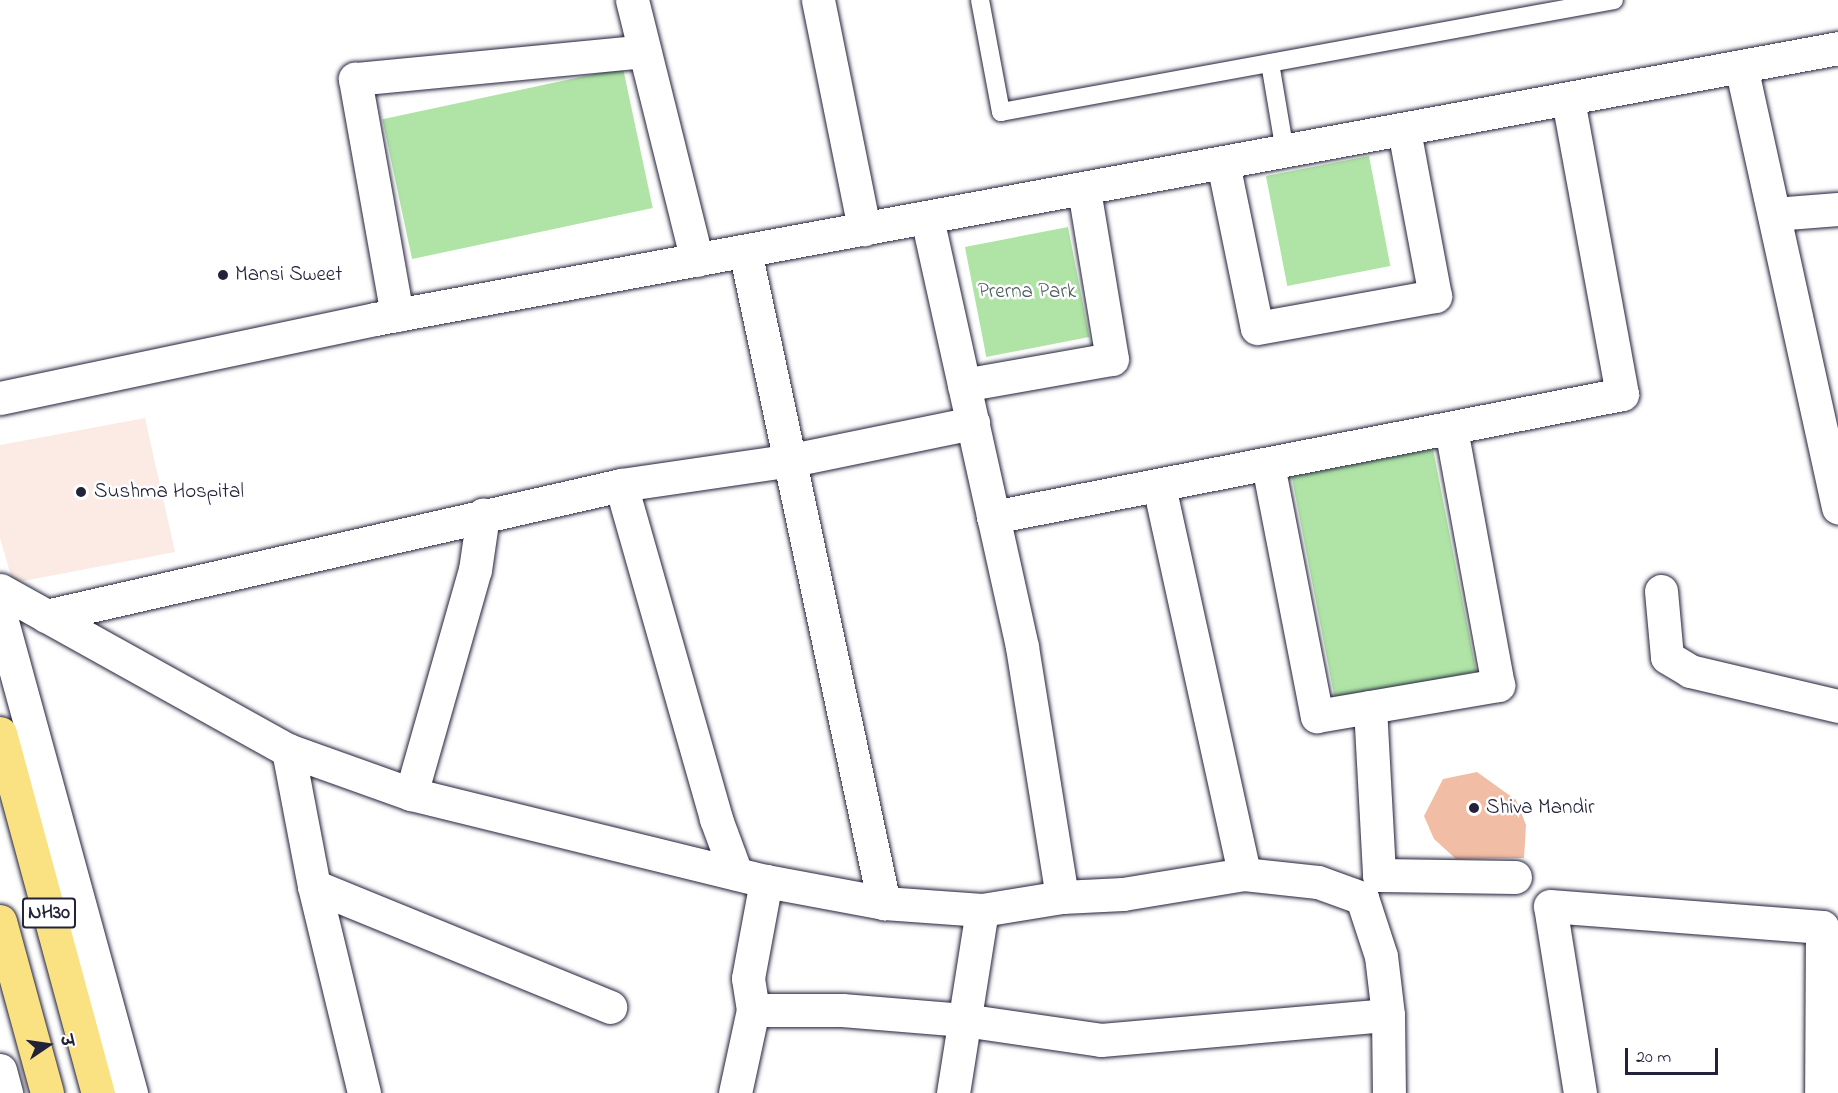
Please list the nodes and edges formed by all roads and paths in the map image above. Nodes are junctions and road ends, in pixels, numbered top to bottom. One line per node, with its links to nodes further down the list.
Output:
1 (632, 0): 6 (street)
2 (818, 0): 17 (street)
3 (980, 0): 7 (lane)
4 (1614, 0): 7 (lane)
5 (1838, 48): 8 (street)
6 (644, 51): 19 (street); 20 (street)
7 (1270, 63): 11 (lane)
8 (1742, 66): 9 (street); 15 (street)
9 (1568, 99): 10 (street); 24 (street)
10 (1404, 130): 11 (street); 12 (street)
11 (1285, 152): 12 (street)
12 (1224, 164): 13 (street)
13 (1084, 189): 16 (street); 21 (street)
14 (1838, 208): 15 (street)
15 (1774, 214): 29 (street)
16 (927, 218): 17 (street); 21 (street)
17 (864, 229): 18 (street)
18 (745, 251): 19 (street); 25 (street)
19 (697, 260): 20 (street)
20 (397, 315): 22 (street)
21 (964, 385): 23 (street)
22 (0, 398)
23 (973, 423): 25 (street); 31 (street)
24 (1451, 428): 26 (street); 37 (street)
25 (792, 460): 27 (street); 46 (street)
26 (1268, 465): 28 (street); 37 (street)
27 (621, 485): 30 (street); 42 (street)
28 (1159, 486): 31 (street); 41 (street)
29 (1838, 507)
30 (483, 515): 35 (street); 40 (street)
31 (993, 517): 45 (street)
32 (0, 590): 35 (street)
33 (1661, 591): 36 (street)
34 (0, 614): 57 (street)
35 (46, 616): 39 (street)
36 (1838, 706)
37 (1370, 707): 43 (street)
38 (0, 733): 56 (highway, NH30)
39 (288, 750): 40 (street); 44 (street)
40 (411, 794): 42 (street)
41 (1244, 874): 45 (street); 51 (street)
42 (751, 877): 46 (street); 50 (street)
43 (1515, 877)
44 (314, 886): 49 (street); 58 (street)
45 (1062, 897): 47 (street)
46 (884, 903): 47 (street)
47 (982, 910): 52 (street)
48 (0, 921): 55 (highway, NH30)
49 (610, 1007)
50 (753, 1010): 52 (street); 59 (street)
51 (1388, 1015): 52 (street); 61 (street)
52 (964, 1020): 60 (street)
53 (0, 1070): 54 (street)
54 (6, 1093)
55 (47, 1093)
56 (98, 1093)
57 (131, 1093)
58 (364, 1093)
59 (735, 1093)
60 (953, 1093)
61 (1389, 1093)
62 (1580, 1093): 63 (street)
63 (1821, 1093)

